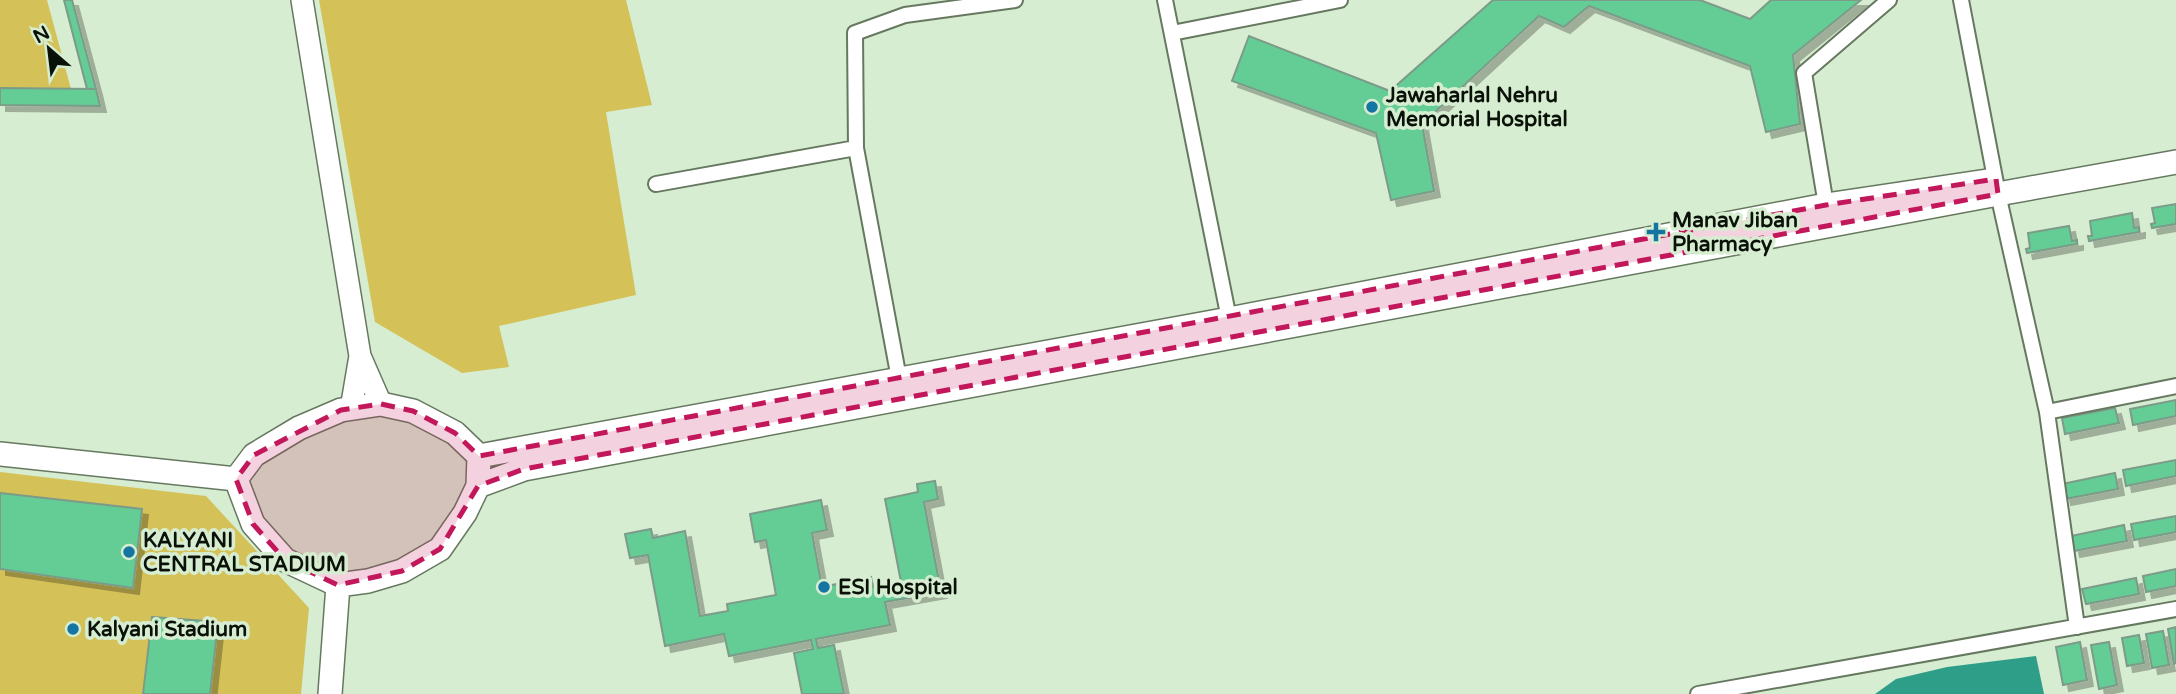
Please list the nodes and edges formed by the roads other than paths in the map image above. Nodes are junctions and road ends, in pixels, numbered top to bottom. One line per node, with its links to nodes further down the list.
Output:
1 (302, 0): 17 (street)
2 (902, 0): 8 (street)
3 (1015, 0): 8 (street)
4 (1165, 0): 9 (street)
5 (1340, 0): 9 (street)
6 (1889, 0): 15 (street)
7 (1961, 0): 14 (street)
8 (905, 15): 11 (street)
9 (1172, 33): 16 (street)
10 (2176, 147): 14 (main road)
11 (856, 148): 13 (street); 19 (street)
12 (2176, 163): 14 (main road)
13 (656, 184)
14 (1997, 187): 15 (main road); 19 (main road); 22 (street)
15 (1826, 205): 16 (main road)
16 (1229, 319): 19 (main road)
17 (360, 356): 20 (street); 21 (street)
18 (2176, 386): 22 (street)
19 (901, 389): 24 (main road); 26 (main road)
20 (381, 404): 21 (main road); 24 (main road)
21 (351, 409): 25 (main road)
22 (2047, 412): 29 (street)
23 (0, 453): 25 (main road)
24 (479, 456): 26 (main road)
25 (236, 479): 27 (main road)
26 (478, 486): 27 (main road)
27 (338, 585): 30 (main road)
28 (2176, 609): 29 (street)
29 (2077, 626): 31 (street)
30 (330, 694)
31 (1698, 694)

